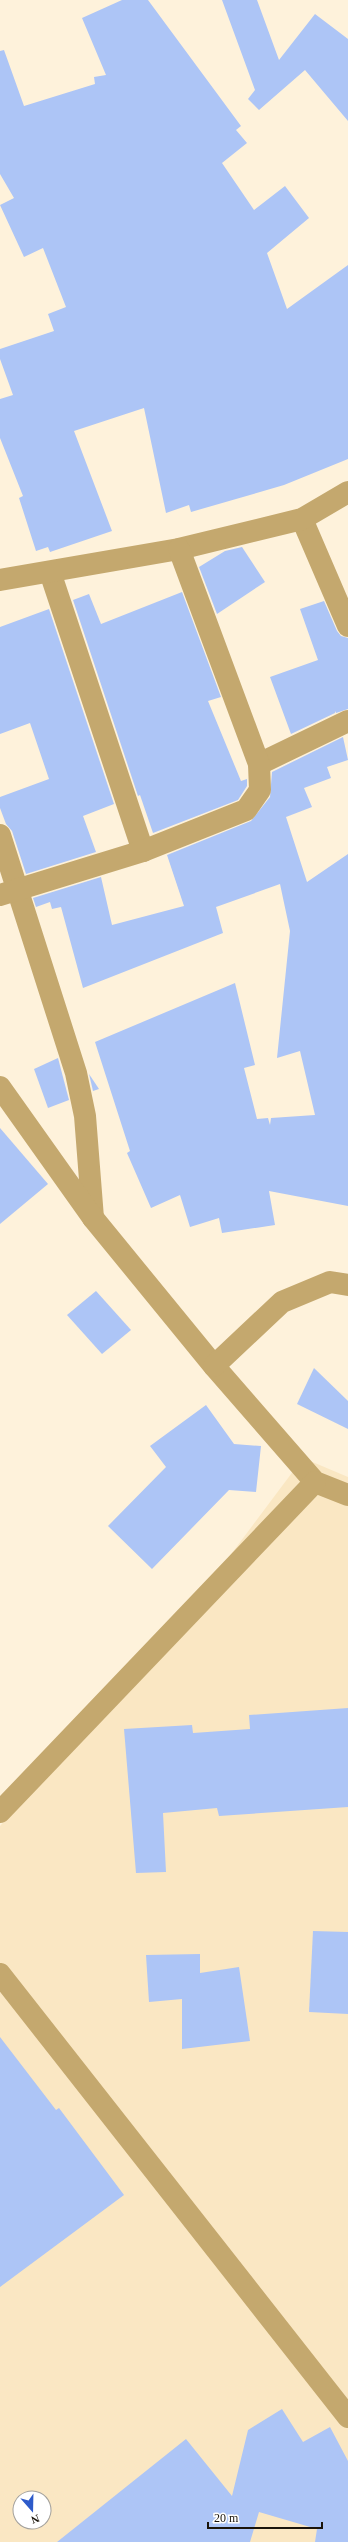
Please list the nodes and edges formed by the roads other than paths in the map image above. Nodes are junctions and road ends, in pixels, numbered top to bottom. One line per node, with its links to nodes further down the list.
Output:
1 (348, 492): 2 (street)
2 (302, 519): 3 (street); 6 (street)
3 (179, 549): 4 (street); 8 (street)
4 (50, 572): 5 (street); 10 (street)
5 (0, 580)
6 (348, 626)
7 (348, 721): 8 (street)
8 (260, 764): 10 (street)
9 (0, 835): 11 (street)
10 (143, 852): 11 (street)
11 (9, 892): 13 (street)
12 (0, 1087): 13 (street)
13 (93, 1218): 15 (street)
14 (348, 1285): 15 (street)
15 (214, 1366): 16 (street)
16 (315, 1482): 17 (street); 18 (street)
17 (348, 1495)
18 (0, 1812)
19 (0, 1974): 20 (street)
20 (348, 2417)

